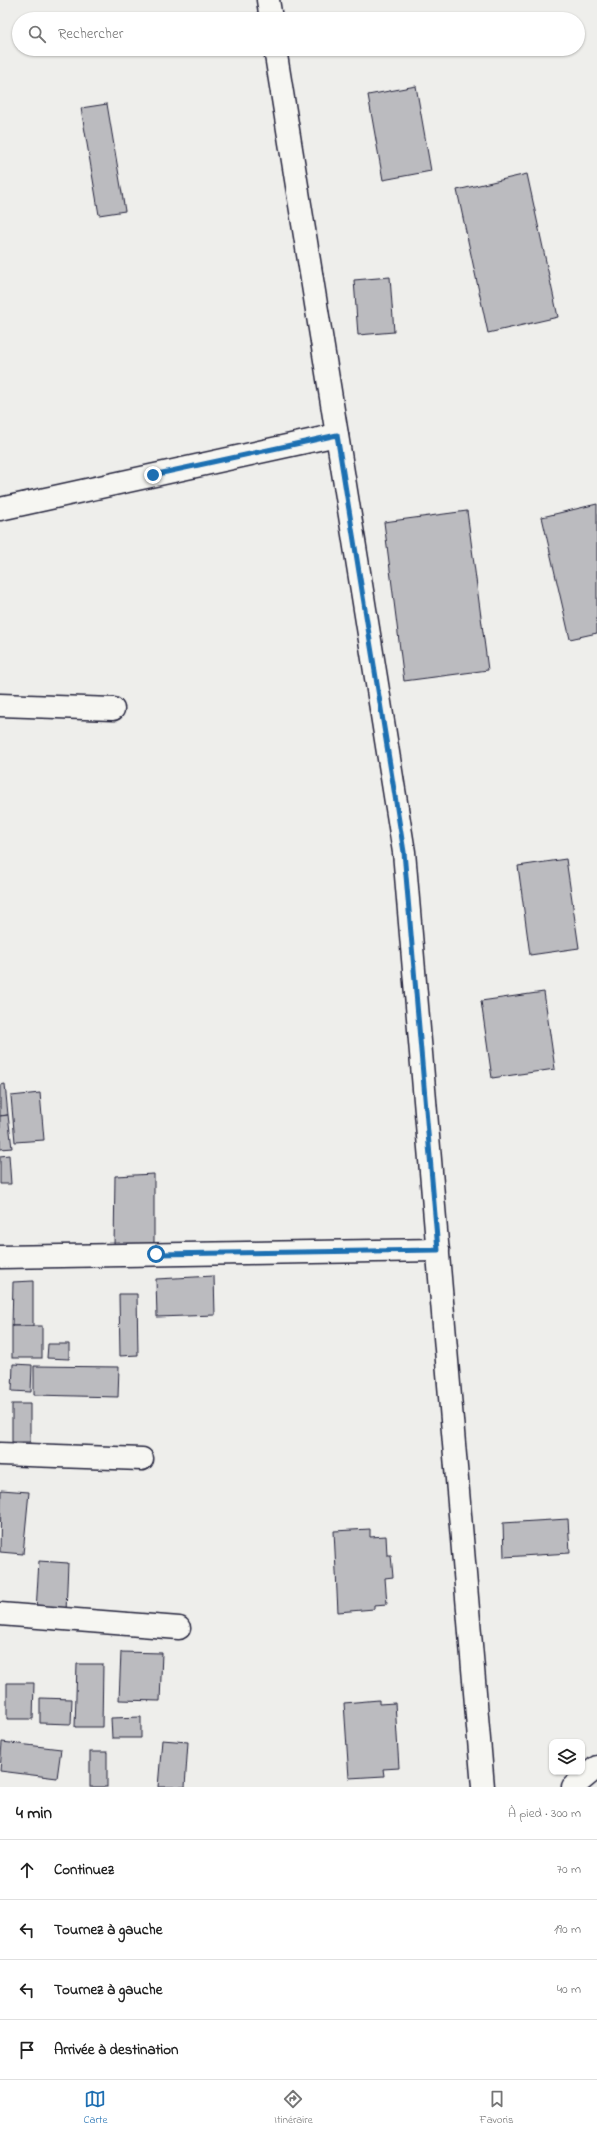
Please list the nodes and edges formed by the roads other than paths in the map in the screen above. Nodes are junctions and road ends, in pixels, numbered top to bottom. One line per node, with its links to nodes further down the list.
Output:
1 (268, 0): 2 (main road)
2 (270, 12)
3 (276, 56): 4 (main road)
4 (337, 435): 5 (main road); 8 (main road)
5 (0, 509)
6 (0, 705): 7 (main road)
7 (113, 709)
8 (438, 1250): 9 (main road); 15 (main road)
9 (0, 1257)
10 (0, 1454): 11 (main road)
11 (142, 1459)
12 (0, 1614): 13 (main road)
13 (178, 1628)
14 (597, 1767): 16 (main road)
15 (483, 1787)
16 (574, 1787)

